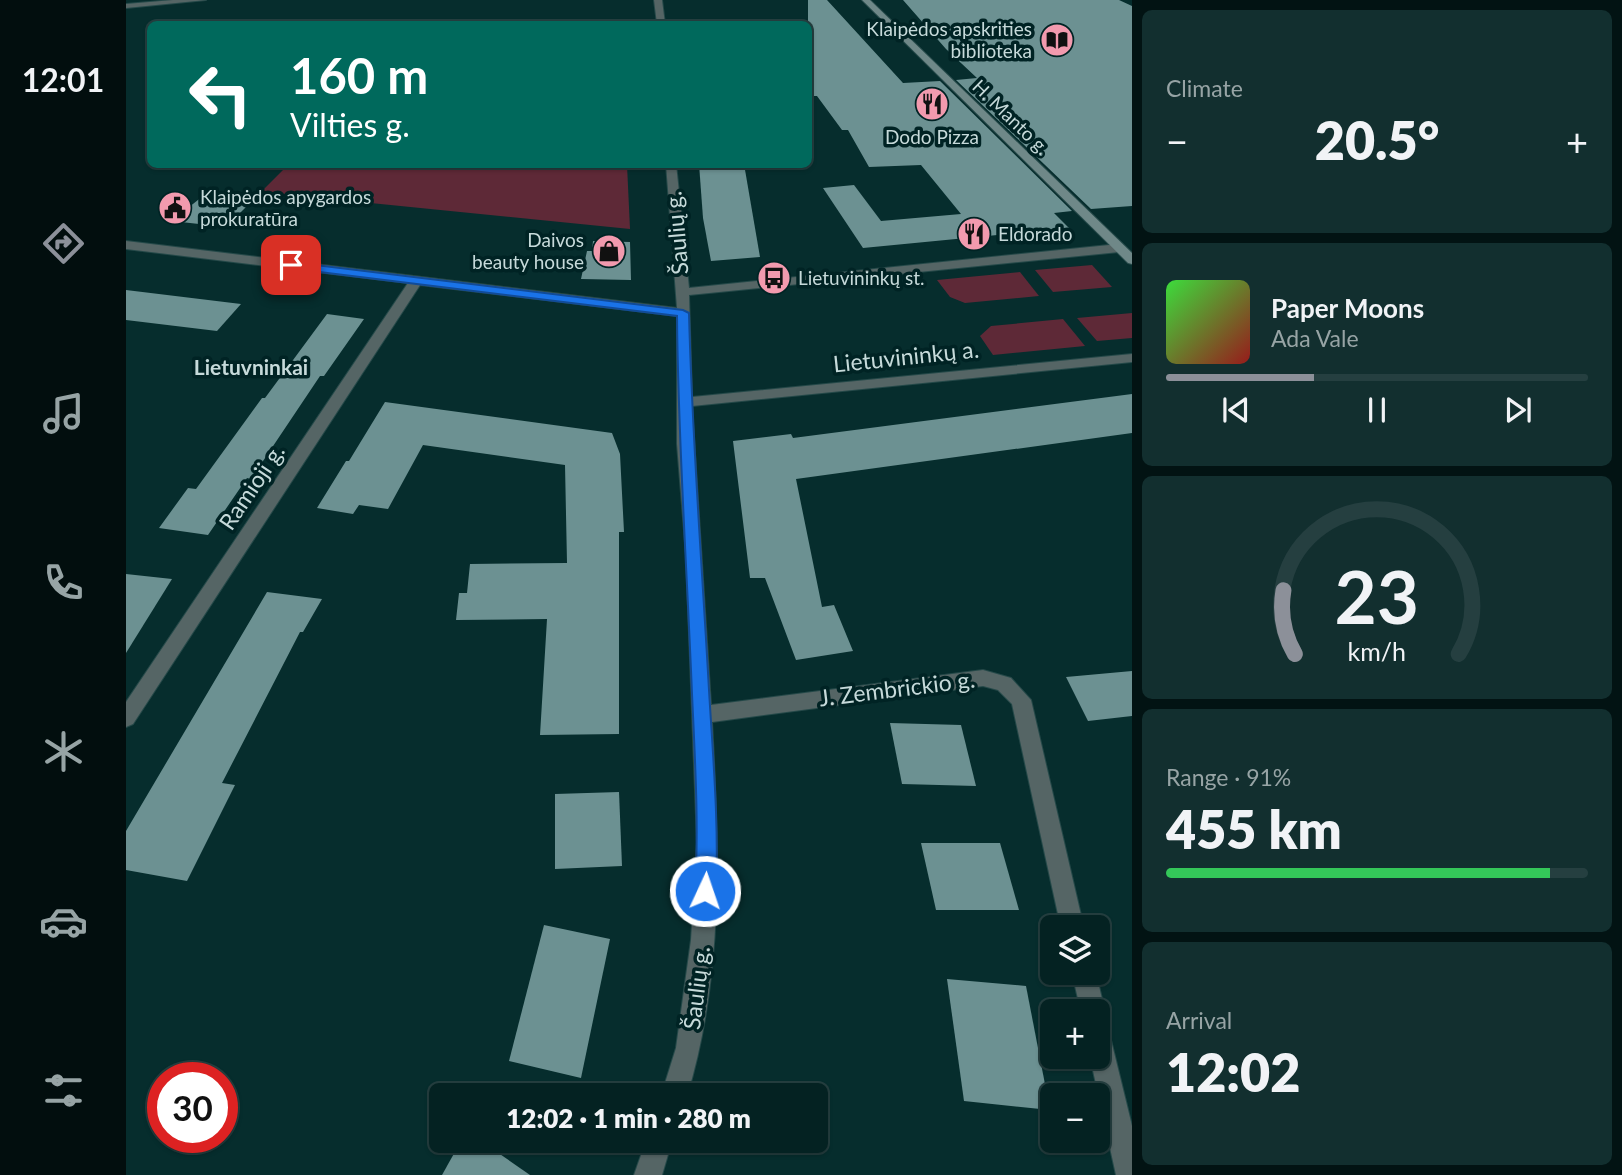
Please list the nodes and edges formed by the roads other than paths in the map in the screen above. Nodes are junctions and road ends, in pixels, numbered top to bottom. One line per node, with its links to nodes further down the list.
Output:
1 (202, 0): 4 (street)
2 (658, 0): 5 (street)
3 (866, 0): 8 (main road, H. Manto g.)
4 (126, 6)
5 (661, 21)
6 (671, 168): 11 (street, Šaulių g.)
7 (126, 245): 10 (street)
8 (1119, 248): 9 (main road, H. Manto g.); 11 (street)
9 (1132, 260)
10 (416, 281): 12 (street); 16 (street, Ramioji g.)
11 (683, 292): 12 (street, Šaulių g.)
12 (683, 313): 14 (street, Šaulių g.)
13 (1132, 358): 14 (street, Lietuvininkų a.)
14 (684, 402): 15 (street, Šaulių g.)
15 (701, 715): 17 (street, J. Zembrickio g.); 19 (street, Šaulių g.)
16 (126, 718)
17 (1070, 915)
18 (1106, 1069): 22 (street)
19 (678, 1083)
20 (655, 1153): 21 (street)
21 (648, 1175)
22 (1130, 1175)

